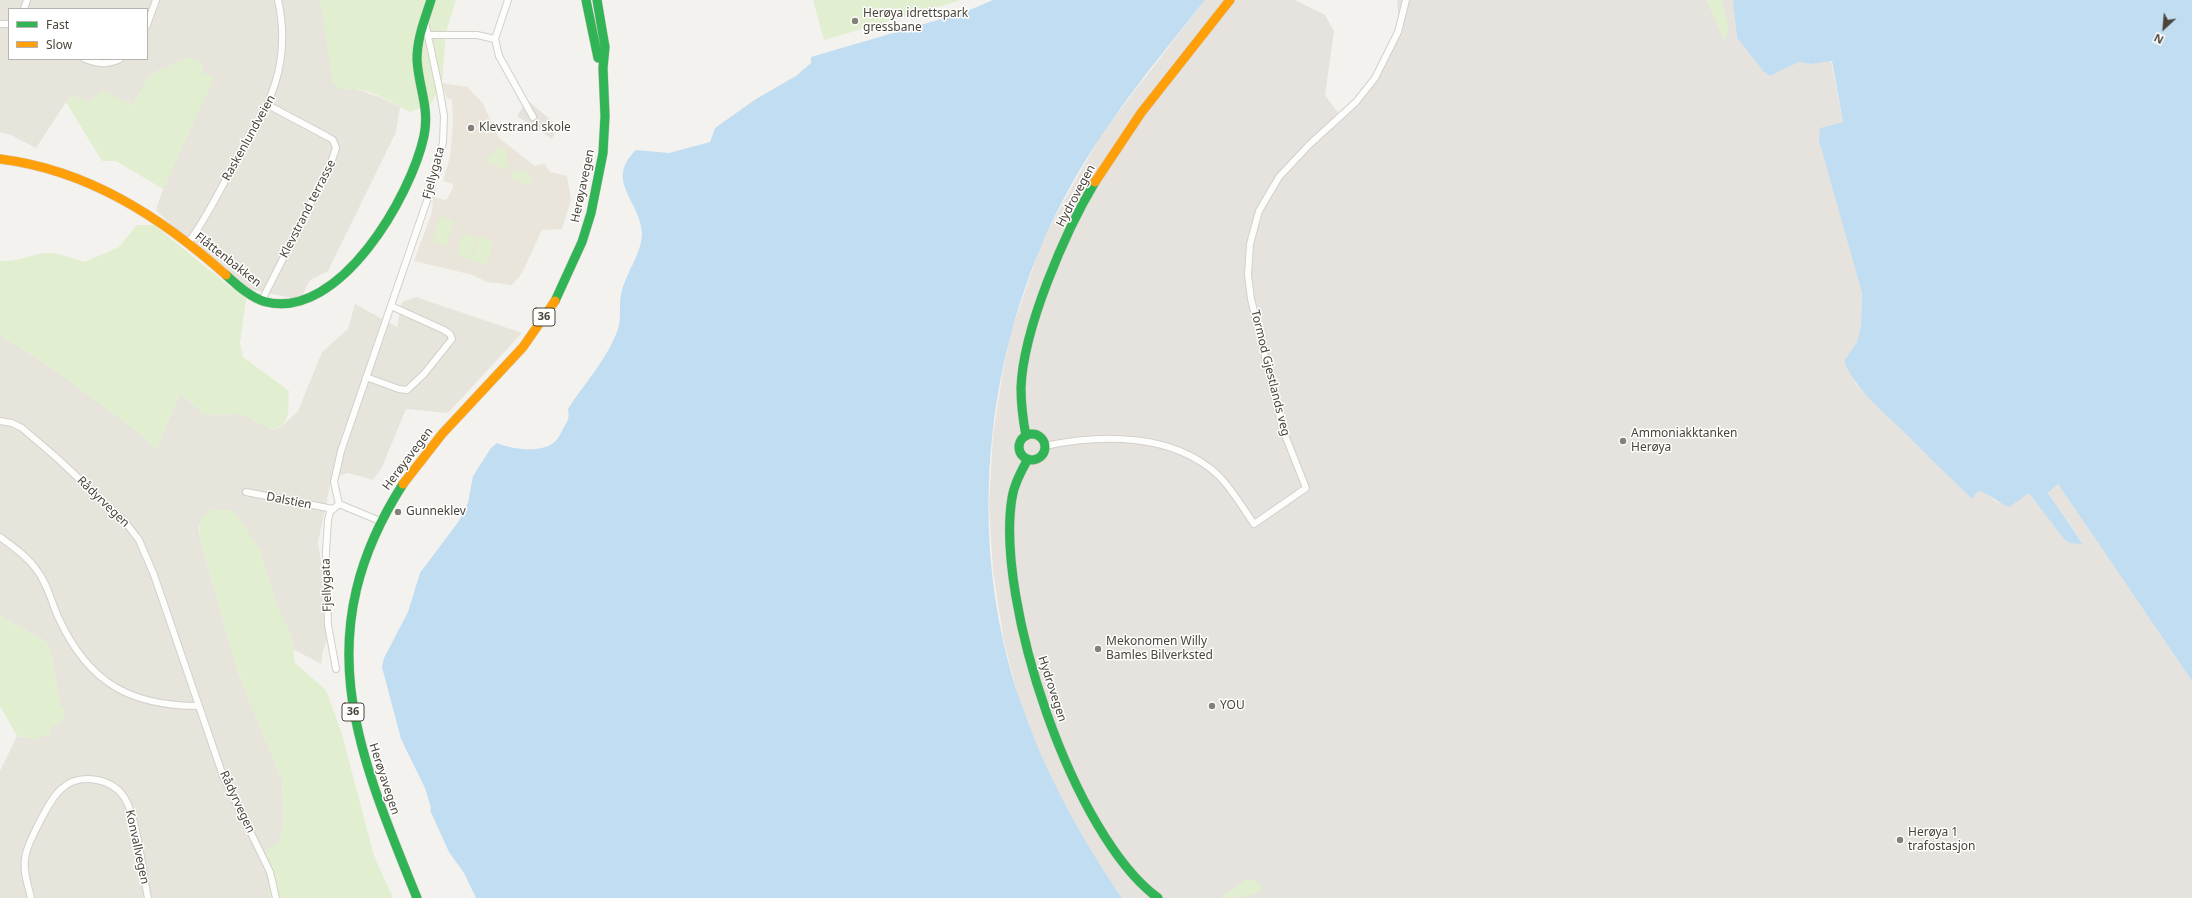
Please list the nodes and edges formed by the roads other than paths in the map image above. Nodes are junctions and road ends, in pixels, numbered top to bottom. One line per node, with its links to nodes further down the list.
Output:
1 (156, 0): 9 (street)
2 (278, 0): 16 (street, Raskenlundveien)
3 (431, 0): 10 (main road, Flåttenbakken)
4 (508, 0): 12 (street)
5 (586, 0): 15 (main road, Herøyavegen / 36)
6 (596, 0): 15 (main road, Herøyavegen / 36)
7 (1230, 0): 24 (main road, Hydrovegen)
8 (1406, 0): 25 (street, Tormod Gjestlands veg)
9 (148, 22)
10 (425, 22): 11 (street, Fjellygata); 20 (main road, Flåttenbakken)
11 (427, 35): 12 (street); 21 (street, Fjellygata)
12 (495, 39): 17 (street)
13 (88, 60): 14 (street)
14 (118, 60)
15 (603, 66): 30 (main road, Herøyavegen / 36)
16 (268, 105): 19 (street, Raskenlundveien); 20 (street, Klevstrand terrasse)
17 (533, 117)
18 (0, 159): 19 (main road, Flåttenbakken)
19 (188, 243): 20 (main road, Flåttenbakken)
20 (262, 300)
21 (391, 306): 22 (street, Fjellygata); 22 (street)
22 (366, 377): 28 (street, Fjellygata)
23 (0, 420): 33 (street, Rådyrvegen)
24 (1026, 436): 25 (main road); 26 (main road)
25 (1045, 446): 26 (main road)
26 (1028, 459): 38 (main road, Hydrovegen)
27 (246, 492): 29 (street, Dalstien)
28 (339, 504): 29 (street); 30 (street)
29 (333, 509): 32 (street, Fjellygata)
30 (380, 521): 37 (main road, Herøyavegen / 36)
31 (0, 537): 33 (street)
32 (336, 669)
33 (199, 706): 36 (street, Rådyrvegen)
34 (31, 898): 35 (street, Konvallvegen)
35 (148, 898)
36 (276, 898)
37 (417, 898)
38 (1158, 898)

